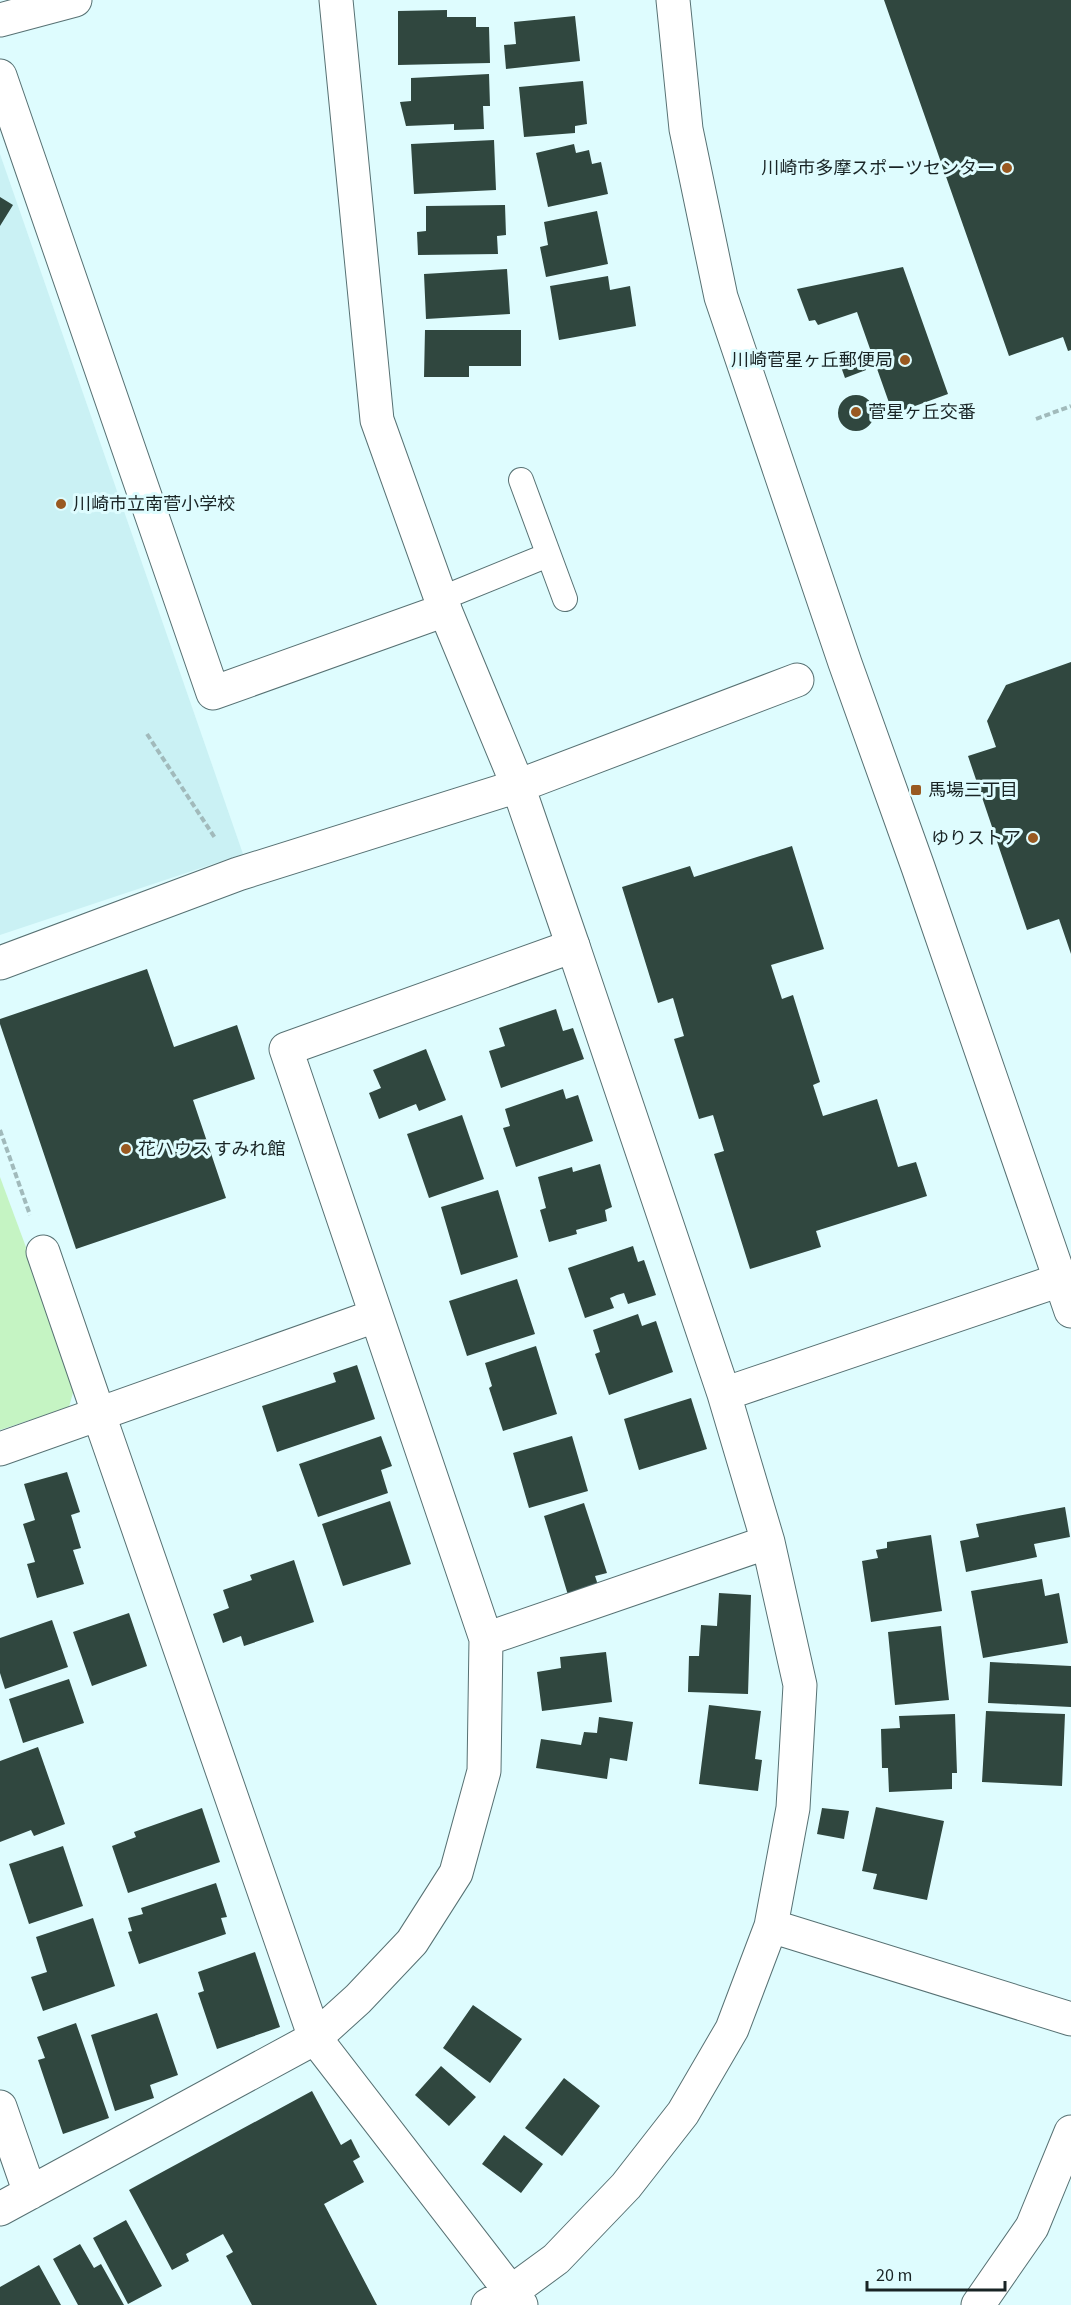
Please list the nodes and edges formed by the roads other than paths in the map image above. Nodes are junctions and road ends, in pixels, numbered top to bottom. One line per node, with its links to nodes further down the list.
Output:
1 (75, 0): 4 (street)
2 (336, 0): 9 (street)
3 (674, 0): 15 (street)
4 (0, 20)
5 (0, 76): 9 (street)
6 (521, 480): 7 (lane)
7 (548, 555): 8 (lane); 9 (lane)
8 (565, 599)
9 (443, 604): 11 (street)
10 (797, 680): 11 (street)
11 (518, 786): 12 (street); 13 (street)
12 (573, 946): 17 (street); 18 (street)
13 (0, 963)
14 (43, 1252): 19 (street)
15 (1066, 1278): 16 (street); 18 (street)
16 (1071, 1311)
17 (375, 1316): 19 (street); 22 (street)
18 (724, 1394): 21 (street)
19 (99, 1415): 20 (street); 25 (street)
20 (0, 1449)
21 (768, 1542): 22 (street); 23 (street)
22 (486, 1639): 25 (street)
23 (771, 1926): 24 (street); 30 (street)
24 (1071, 2019)
25 (315, 2038): 28 (street); 30 (street)
26 (0, 2107): 28 (street)
27 (1071, 2132): 31 (street)
28 (30, 2193): 29 (street)
29 (0, 2209)
30 (507, 2301)
31 (978, 2305)

